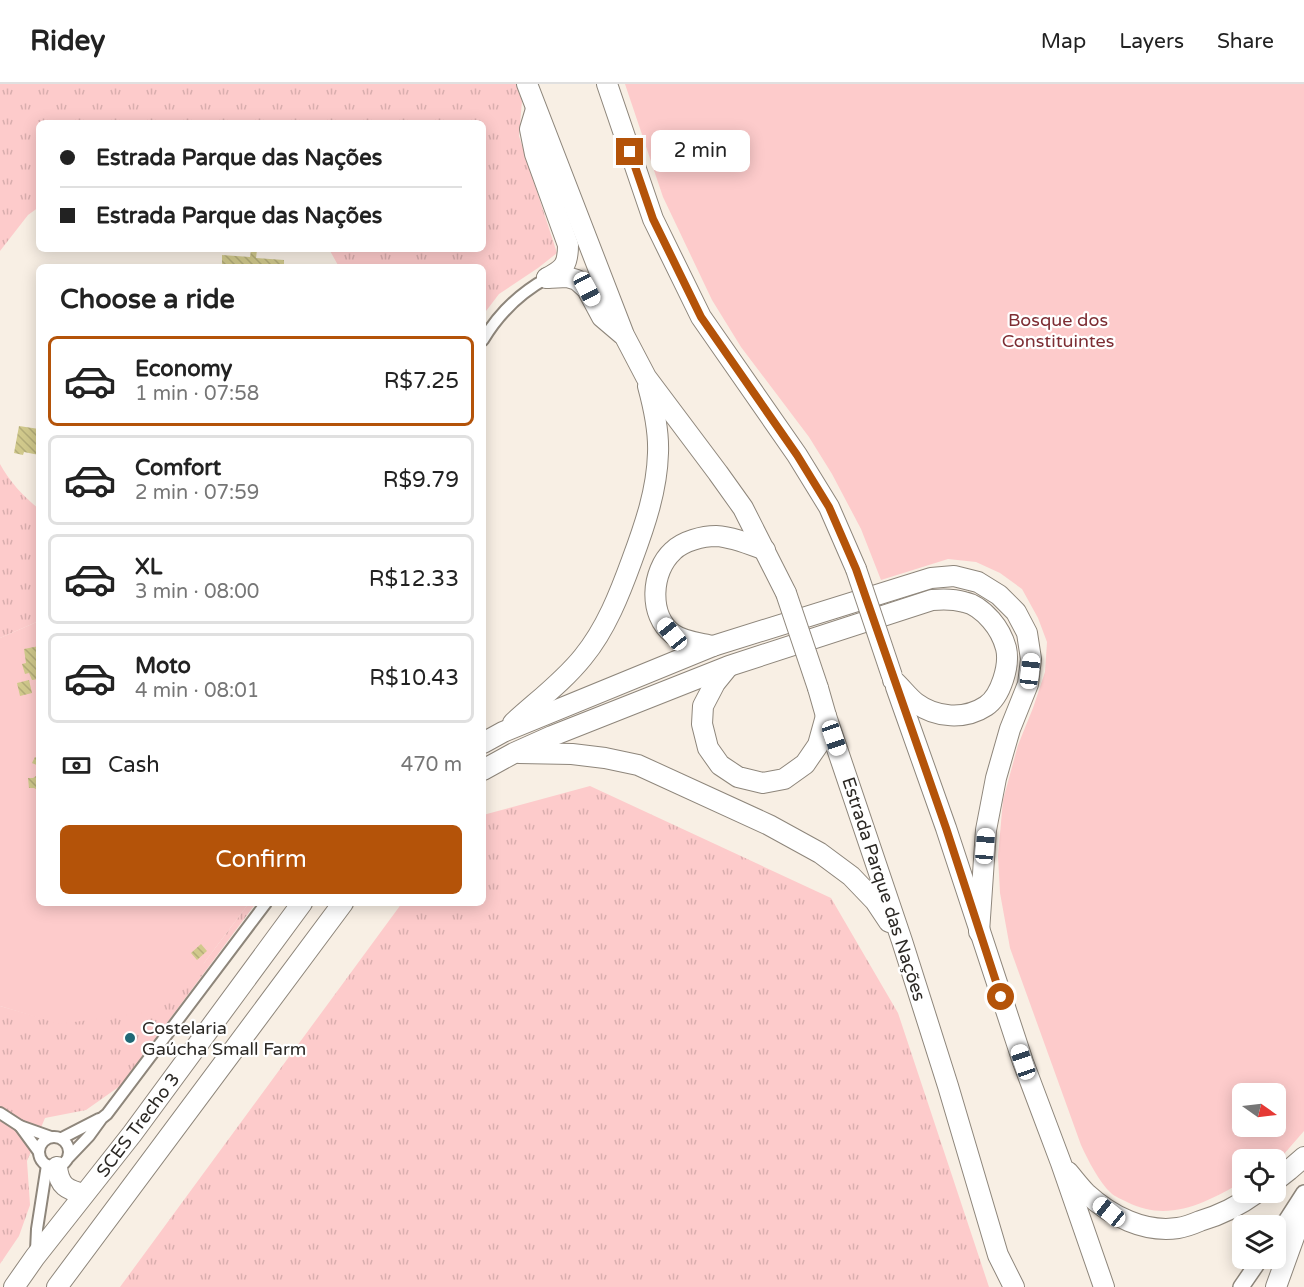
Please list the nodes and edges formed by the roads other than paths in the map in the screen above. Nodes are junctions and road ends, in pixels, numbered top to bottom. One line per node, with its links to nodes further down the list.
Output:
1 (527, 84): 3 (highway, Estrada Parque das Nações)
2 (607, 84): 11 (highway, bridge)
3 (536, 109): 4 (highway); 6 (highway, Estrada Parque das Nações)
4 (547, 278): 5 (street); 6 (highway)
5 (486, 335)
6 (624, 335): 7 (highway, Estrada Parque das Nações)
7 (646, 377): 8 (highway, Estrada Parque das Nações); 13 (highway)
8 (765, 550): 9 (highway); 12 (highway, Estrada Parque das Nações, bridge)
9 (713, 646): 13 (highway); 20 (highway)
10 (729, 666): 11 (highway); 12 (highway); 15 (highway)
11 (893, 678): 20 (highway)
12 (826, 716): 21 (highway, Estrada Parque das Nações)
13 (503, 732): 14 (highway)
14 (486, 741)
15 (514, 753): 16 (highway); 21 (highway)
16 (486, 768)
17 (264, 906): 23 (street, SCES Trecho 3)
18 (300, 906): 32 (highway, SCES Trecho 3)
19 (341, 906): 40 (highway, SCES Trecho 3)
20 (979, 932): 29 (highway)
21 (902, 941): 36 (highway, Estrada Parque das Nações)
22 (0, 1113): 24 (street)
23 (102, 1118): 25 (street, SCES Trecho 3); 28 (street, SCES Trecho 3)
24 (20, 1126): 25 (street); 26 (street)
25 (56, 1137): 26 (street); 28 (street)
26 (39, 1152): 28 (street)
27 (1304, 1157): 30 (highway)
28 (58, 1163): 32 (highway); 37 (street)
29 (1061, 1163): 33 (highway); 43 (highway)
30 (1286, 1172)
31 (1304, 1191): 34 (main road)
32 (84, 1194): 37 (highway, SCES Trecho 3)
33 (1241, 1203)
34 (1299, 1211): 35 (main road); 45 (highway)
35 (1286, 1226)
36 (998, 1255): 41 (main road); 42 (highway, Estrada Parque das Nações)
37 (35, 1257): 39 (highway, SCES Trecho 3)
38 (1253, 1269): 44 (main road)
39 (14, 1287)
40 (57, 1287)
41 (1006, 1287)
42 (1014, 1287)
43 (1104, 1287)
44 (1241, 1287)
45 (1276, 1287)

